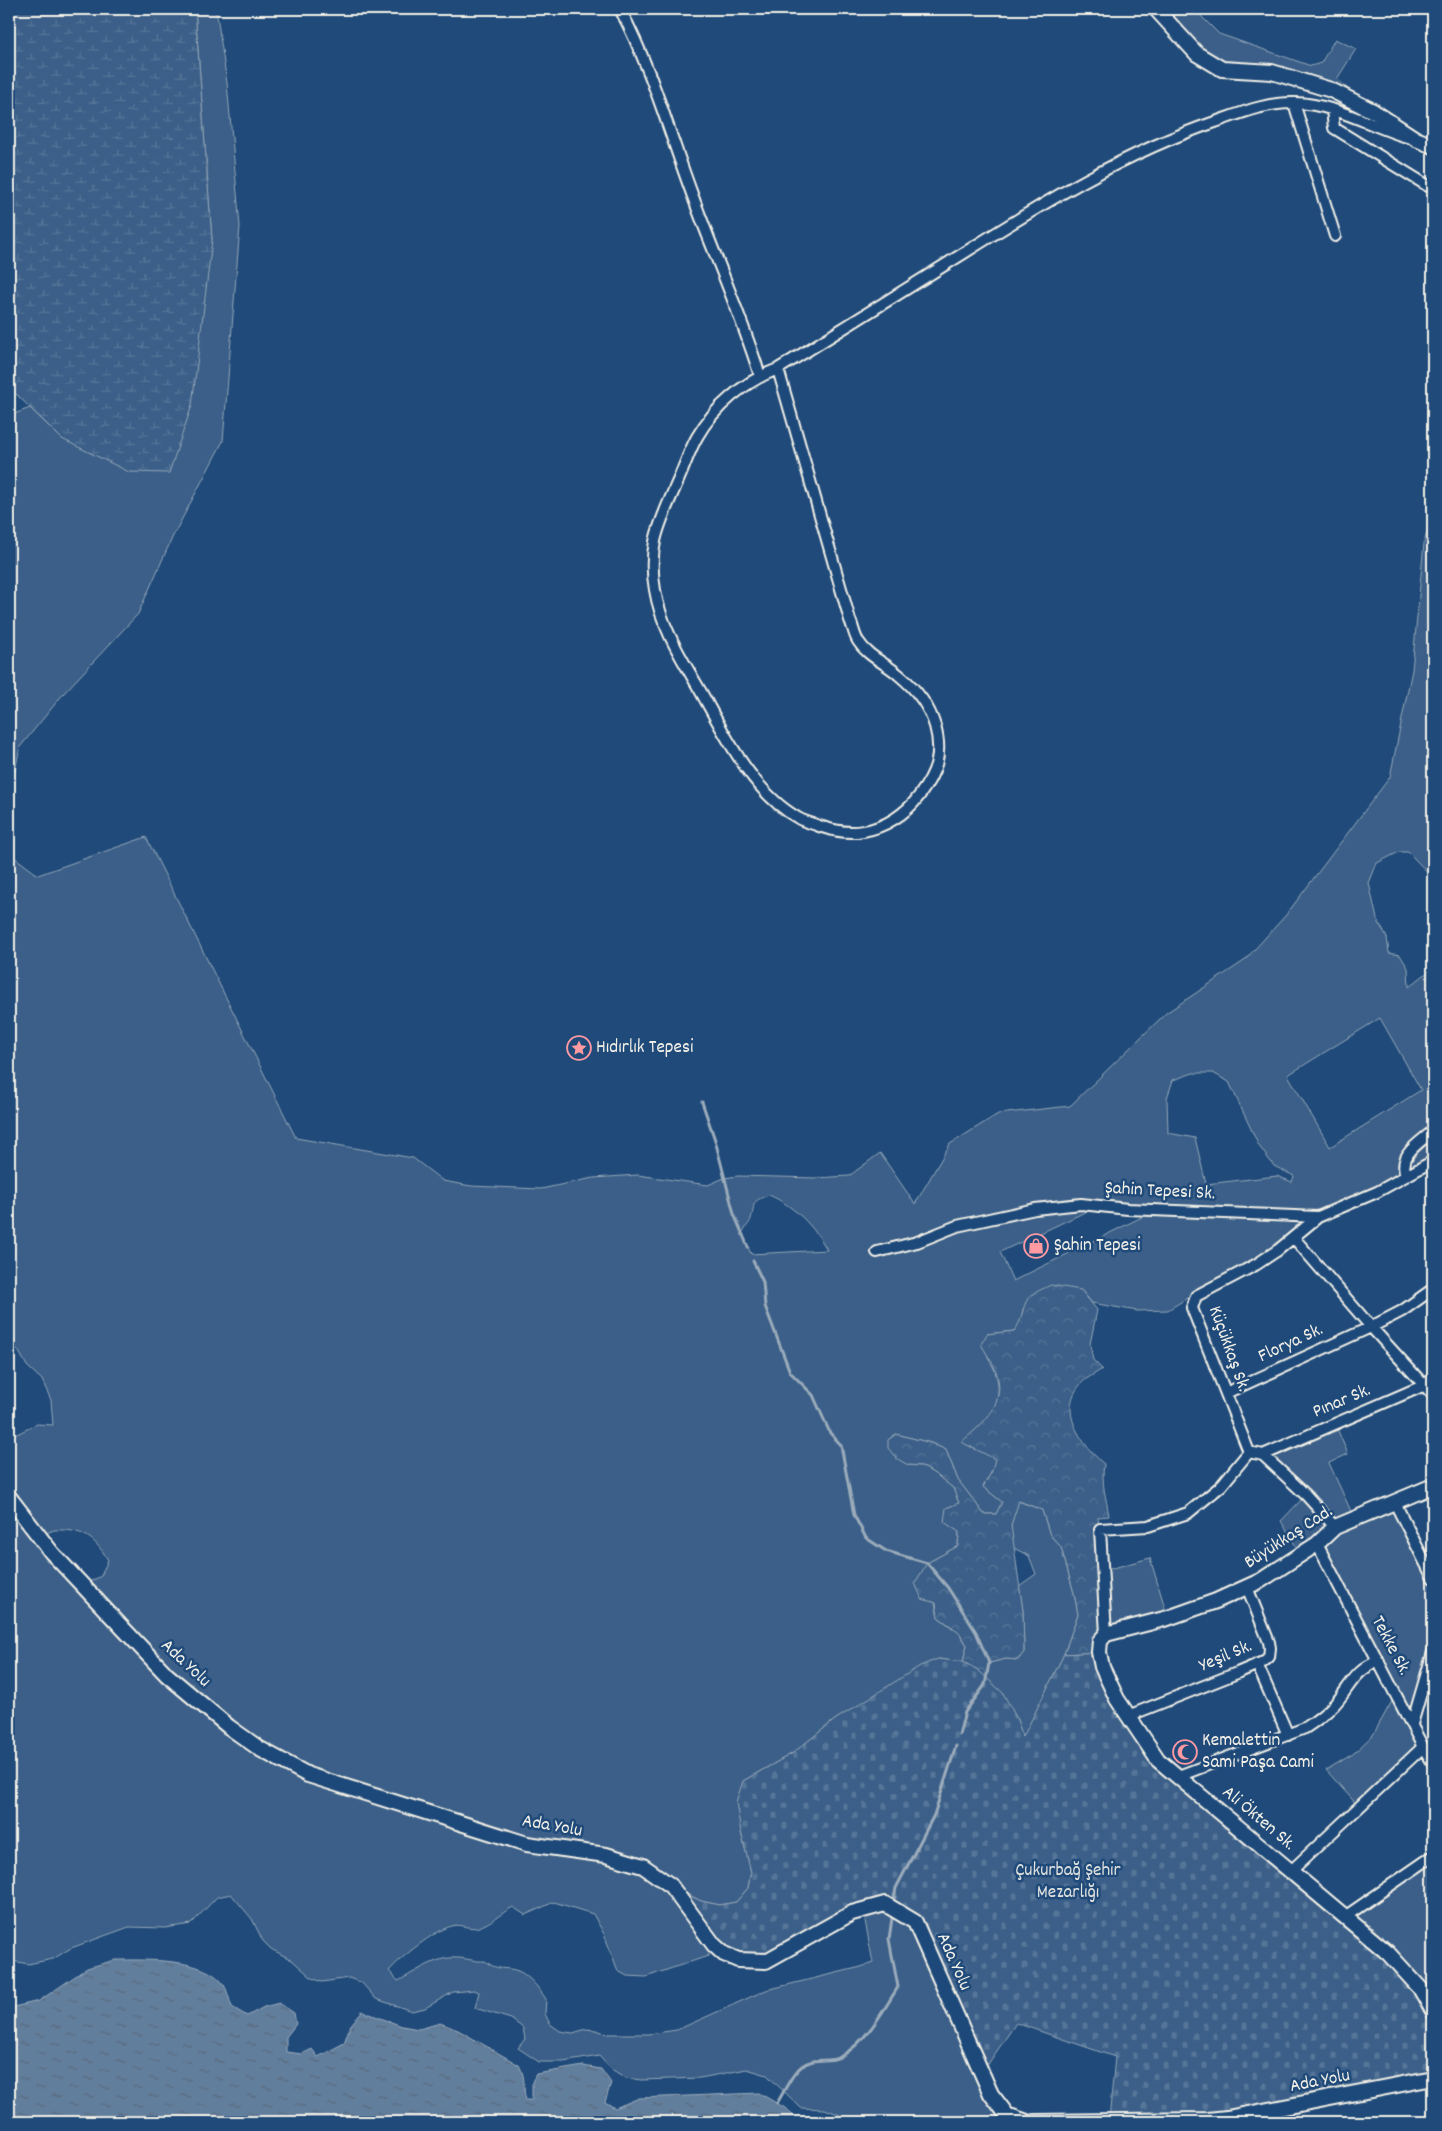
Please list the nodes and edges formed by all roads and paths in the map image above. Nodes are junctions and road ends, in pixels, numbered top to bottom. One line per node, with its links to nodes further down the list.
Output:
1 (620, 9): 10 (street)
2 (1156, 9): 5 (street)
3 (1294, 103): 4 (street); 8 (street); 9 (street)
4 (1332, 110): 5 (street); 7 (street)
5 (1416, 140): 6 (street)
6 (1433, 146)
7 (1428, 186)
8 (1335, 236)
9 (778, 369): 10 (street); 10 (street)
10 (760, 376)
11 (1433, 1131): 13 (street)
12 (1433, 1161): 13 (street, Şahin Tepesi Sk.)
13 (1406, 1176): 14 (street, Şahin Tepesi Sk.)
14 (1318, 1217): 15 (street, Küçükkaş Sk.); 16 (street, Şahin Tepesi Sk.)
15 (1294, 1238): 18 (street); 20 (street, Küçükkaş Sk.)
16 (878, 1252)
17 (1433, 1289): 18 (street, Florya Sk.)
18 (1371, 1327): 19 (street); 20 (street, Florya Sk.)
19 (1429, 1382): 21 (street); 23 (street, Pınar Sk.)
20 (1226, 1393): 22 (street, Küçükkaş Sk.)
21 (1433, 1396)
22 (1249, 1452): 23 (street); 31 (street)
23 (1263, 1455): 27 (street)
24 (1433, 1486): 26 (street, Büyükkaş Cad.)
25 (9, 1497): 46 (street, Ada Yolu)
26 (1394, 1501): 27 (street, Büyükkaş Cad.); 29 (street)
27 (1336, 1527): 28 (street, Büyükkaş Cad.)
28 (1317, 1544): 30 (street, Büyükkaş Cad.); 33 (street, Tekke Sk.)
29 (1433, 1578)
30 (1247, 1587): 31 (street, Büyükkaş Cad.); 34 (street, Yeşil Sk.)
31 (1106, 1634): 35 (street, Ali Ökten Sk.)
32 (1433, 1652): 36 (street)
33 (1379, 1661): 36 (street, Tekke Sk.); 37 (street)
34 (1257, 1664): 35 (street, Yeşil Sk.); 37 (street)
35 (1128, 1716): 40 (street, Ali Ökten Sk.)
36 (1412, 1724): 38 (street, Tekke Sk.)
37 (1288, 1736): 40 (street)
38 (1423, 1747): 39 (street, Tekke Sk.); 42 (street)
39 (1433, 1763)
40 (1176, 1777): 42 (street, Ali Ökten Sk.)
41 (1433, 1856): 43 (street)
42 (1291, 1871): 43 (street, Ali Ökten Sk.)
43 (1346, 1916): 44 (street, Ali Ökten Sk.)
44 (1433, 2011)
45 (1433, 2078): 47 (street, Ada Yolu)
46 (1027, 2122)
47 (1034, 2122)

